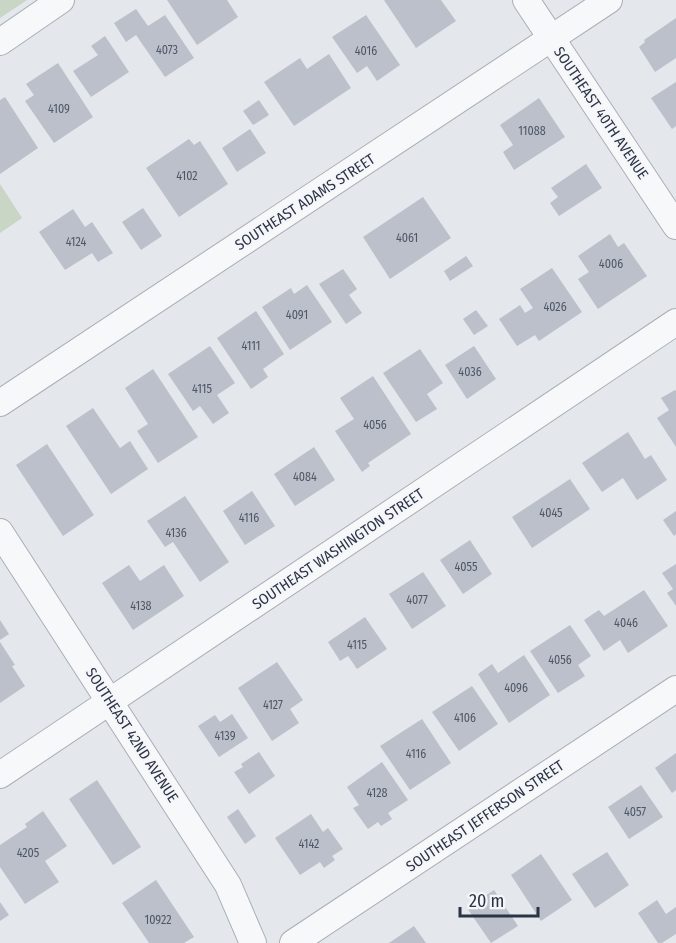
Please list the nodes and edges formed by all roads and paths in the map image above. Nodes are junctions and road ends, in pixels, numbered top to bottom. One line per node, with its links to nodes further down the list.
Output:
1 (61, 0): 5 (street)
2 (526, 0): 4 (street, SOUTHEAST 40TH AVENUE)
3 (609, 0): 4 (street, SOUTHEAST ADAMS STREET)
4 (551, 39): 6 (street, SOUTHEAST 40TH AVENUE); 8 (street, SOUTHEAST ADAMS STREET)
5 (0, 42)
6 (676, 226)
7 (676, 322): 11 (street, SOUTHEAST WASHINGTON STREET)
8 (0, 403)
9 (0, 532): 11 (street, SOUTHEAST 42ND AVENUE)
10 (676, 689): 14 (street, SOUTHEAST JEFFERSON STREET)
11 (111, 702): 12 (street, SOUTHEAST WASHINGTON STREET); 13 (street, SOUTHEAST 42ND AVENUE)
12 (0, 775)
13 (253, 943)
14 (293, 943)

